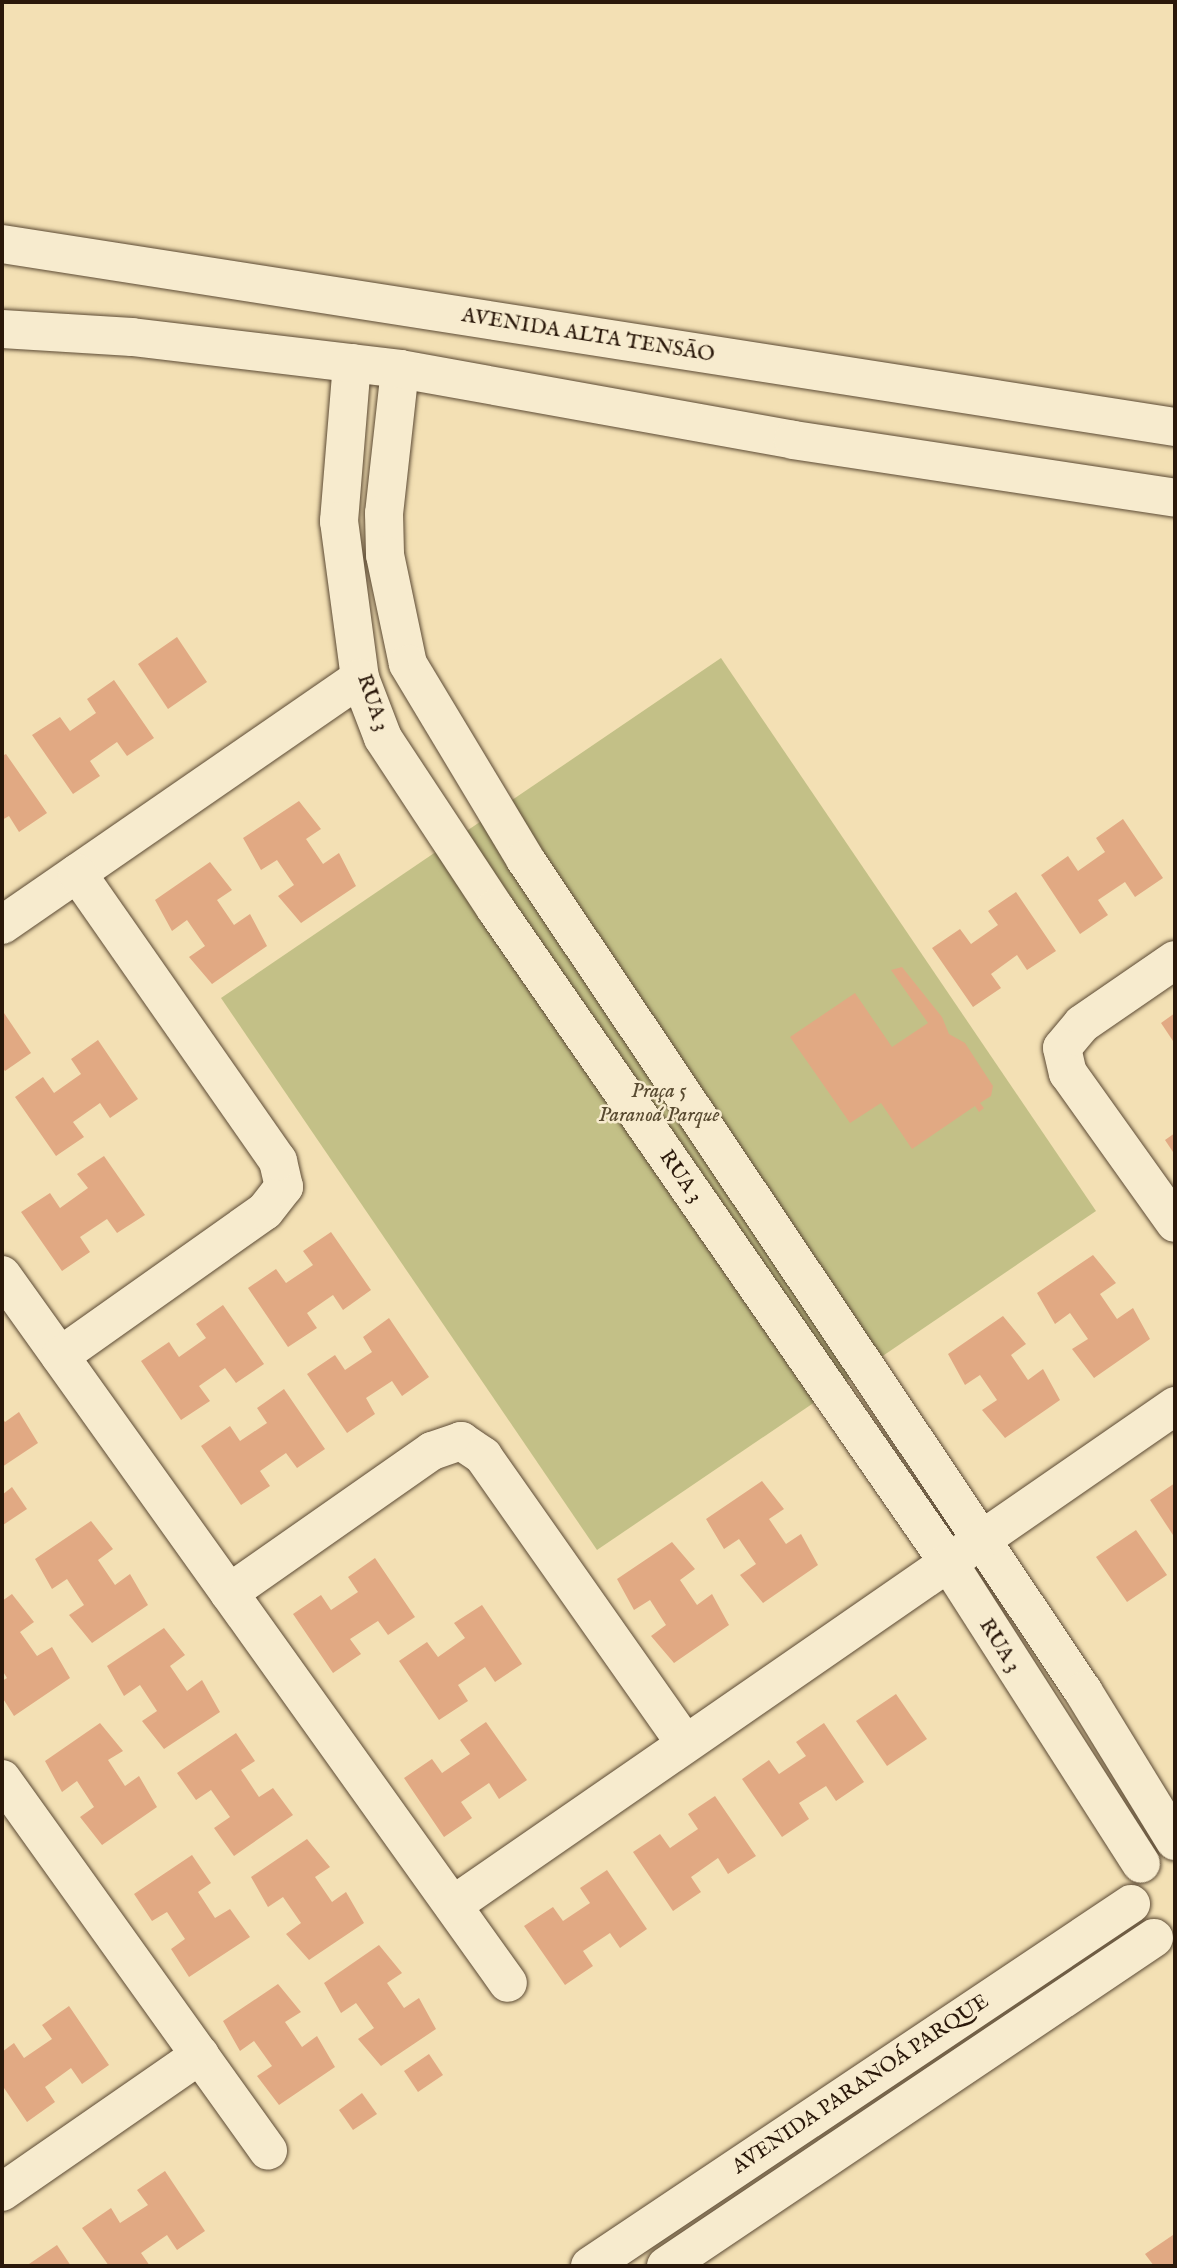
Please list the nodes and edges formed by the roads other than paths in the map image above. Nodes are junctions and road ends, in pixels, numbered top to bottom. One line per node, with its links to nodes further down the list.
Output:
1 (2, 244): 5 (street, AVENIDA ALTA TENSĀO)
2 (2, 329): 3 (street)
3 (352, 363): 4 (street); 7 (street, RUA 3)
4 (400, 369): 6 (street); 15 (street, RUA 3)
5 (1175, 428)
6 (1175, 498)
7 (360, 678): 8 (street); 16 (street, RUA 3)
8 (76, 873): 9 (street); 13 (street)
9 (2, 925)
10 (1175, 960): 11 (street)
11 (1175, 1223)
12 (2, 1275): 13 (street)
13 (60, 1356): 17 (street)
14 (1175, 1406): 15 (street)
15 (982, 1541): 16 (street); 20 (street, RUA 3)
16 (947, 1562): 18 (street); 21 (street, RUA 3)
17 (229, 1593): 18 (street); 23 (street)
18 (685, 1743): 23 (street)
19 (2, 1779): 26 (street)
20 (1175, 1843): 21 (street)
21 (1141, 1864): 22 (street)
22 (1131, 1903): 24 (street); 29 (street, AVENIDA PARANOÁ PARQUE)
23 (453, 1905): 25 (street)
24 (1165, 1941): 30 (street, AVENIDA PARANOÁ PARQUE)
25 (508, 1983)
26 (200, 2055): 27 (street); 28 (street)
27 (268, 2151)
28 (2, 2192)
29 (590, 2266)
30 (666, 2266)

